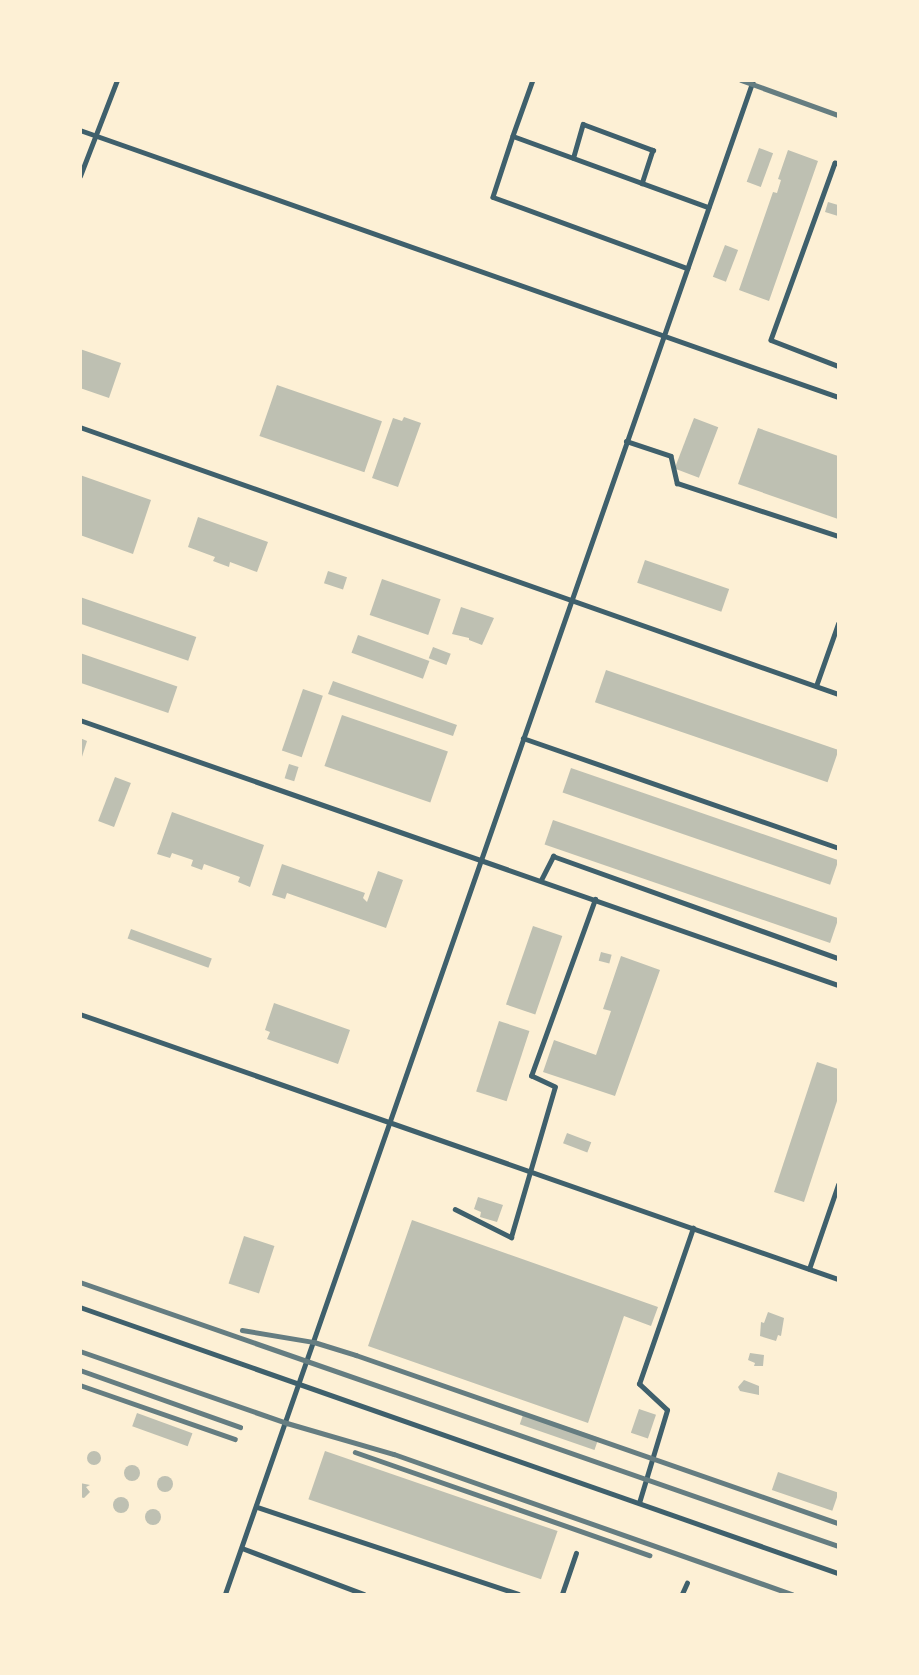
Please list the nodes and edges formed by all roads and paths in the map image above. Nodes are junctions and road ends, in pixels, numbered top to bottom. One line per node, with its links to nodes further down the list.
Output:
1 (117, 80): 5 (lane)
2 (533, 80): 6 (lane)
3 (753, 80): 11 (lane)
4 (80, 130): 5 (lane)
5 (95, 135): 9 (lane); 13 (lane)
6 (513, 136): 7 (lane); 12 (lane)
7 (573, 158): 10 (lane); 10 (lane)
8 (838, 164): 14 (lane)
9 (80, 176)
10 (642, 183): 11 (lane)
11 (708, 207): 12 (lane)
12 (687, 268): 13 (lane)
13 (662, 336): 15 (lane); 17 (lane)
14 (838, 366)
15 (838, 397)
16 (80, 428): 19 (lane)
17 (626, 441): 18 (lane); 19 (lane)
18 (838, 536)
19 (571, 599): 21 (lane); 24 (lane)
20 (838, 624): 21 (lane)
21 (816, 686): 22 (lane)
22 (838, 694)
23 (80, 720): 26 (lane)
24 (523, 738): 25 (lane); 26 (lane)
25 (838, 848)
26 (481, 859): 27 (lane); 32 (lane)
27 (541, 880): 28 (lane); 29 (lane)
28 (595, 899): 30 (lane); 33 (lane)
29 (838, 958)
30 (838, 985)
31 (80, 1014): 32 (lane)
32 (389, 1121): 33 (lane); 40 (lane)
33 (530, 1170): 35 (lane); 36 (lane)
34 (838, 1185): 37 (lane)
35 (456, 1209)
36 (693, 1228): 37 (lane); 41 (lane)
37 (809, 1269): 38 (lane)
38 (838, 1279)
39 (80, 1307): 40 (lane)
40 (300, 1384): 41 (lane); 42 (lane)
41 (639, 1503): 45 (lane)
42 (257, 1507): 43 (lane); 49 (lane)
43 (242, 1548): 47 (lane); 48 (lane)
44 (576, 1553): 50 (lane)
45 (838, 1573)
46 (687, 1583): 51 (lane)
47 (225, 1594)
48 (364, 1594)
49 (518, 1594)
50 (562, 1594)
51 (682, 1594)

